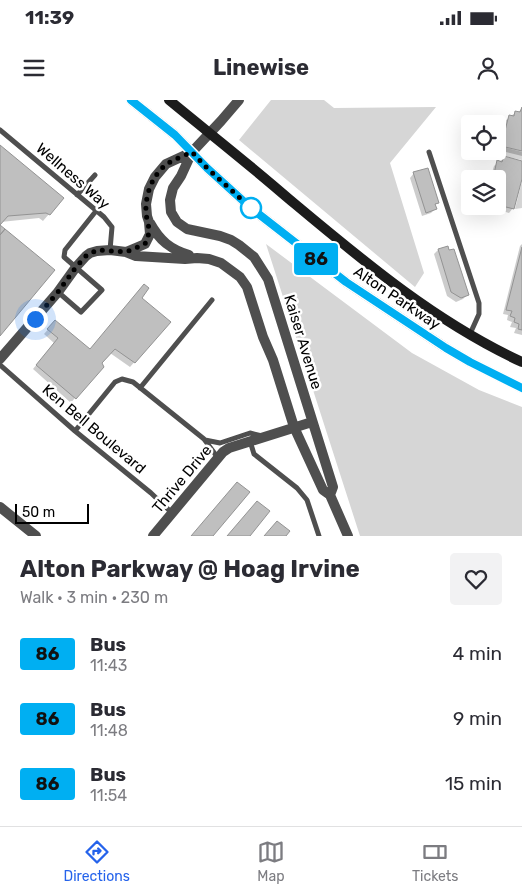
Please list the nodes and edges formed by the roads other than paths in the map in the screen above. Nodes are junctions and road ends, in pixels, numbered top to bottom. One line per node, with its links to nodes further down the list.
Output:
1 (131, 100): 6 (main road, Alton Parkway)
2 (169, 100): 5 (main road, Alton Parkway)
3 (239, 100): 5 (street)
4 (0, 130): 9 (lane, Wellness Way)
5 (210, 133): 6 (street); 18 (main road, Alton Parkway)
6 (192, 152): 11 (street); 23 (main road, Alton Parkway); 24 (street, Kaiser Avenue)
7 (429, 152): 18 (lane)
8 (95, 175): 9 (lane)
9 (77, 195): 10 (lane, Wellness Way)
10 (96, 211): 12 (lane, Wellness Way); 15 (lane)
11 (148, 222): 13 (street); 14 (street)
12 (110, 250): 13 (street); 15 (street)
13 (126, 252): 14 (street)
14 (198, 258): 25 (street)
15 (76, 267): 16 (street); 16 (lane)
16 (58, 292): 19 (street)
17 (212, 300): 22 (lane)
18 (470, 334): 20 (main road, Alton Parkway)
19 (0, 359)
20 (522, 362)
21 (0, 365): 26 (lane, Ken Bell Boulevard)
22 (140, 388): 26 (lane); 28 (lane)
23 (522, 388)
24 (312, 422): 25 (street, Thrive Drive); 31 (street, Kaiser Avenue)
25 (294, 427): 27 (street, Thrive Drive); 31 (street)
26 (75, 432): 33 (lane, Ken Bell Boulevard)
27 (265, 436): 28 (lane, Thrive Drive); 29 (street, Thrive Drive)
28 (204, 439): 30 (lane)
29 (250, 442): 30 (street, Thrive Drive); 36 (lane)
30 (219, 458): 33 (street, Thrive Drive)
31 (330, 495): 37 (street, Kaiser Avenue)
32 (0, 507): 34 (street)
33 (172, 513): 35 (street, Thrive Drive)
34 (36, 536)
35 (153, 536)
36 (319, 536)
37 (348, 536)

